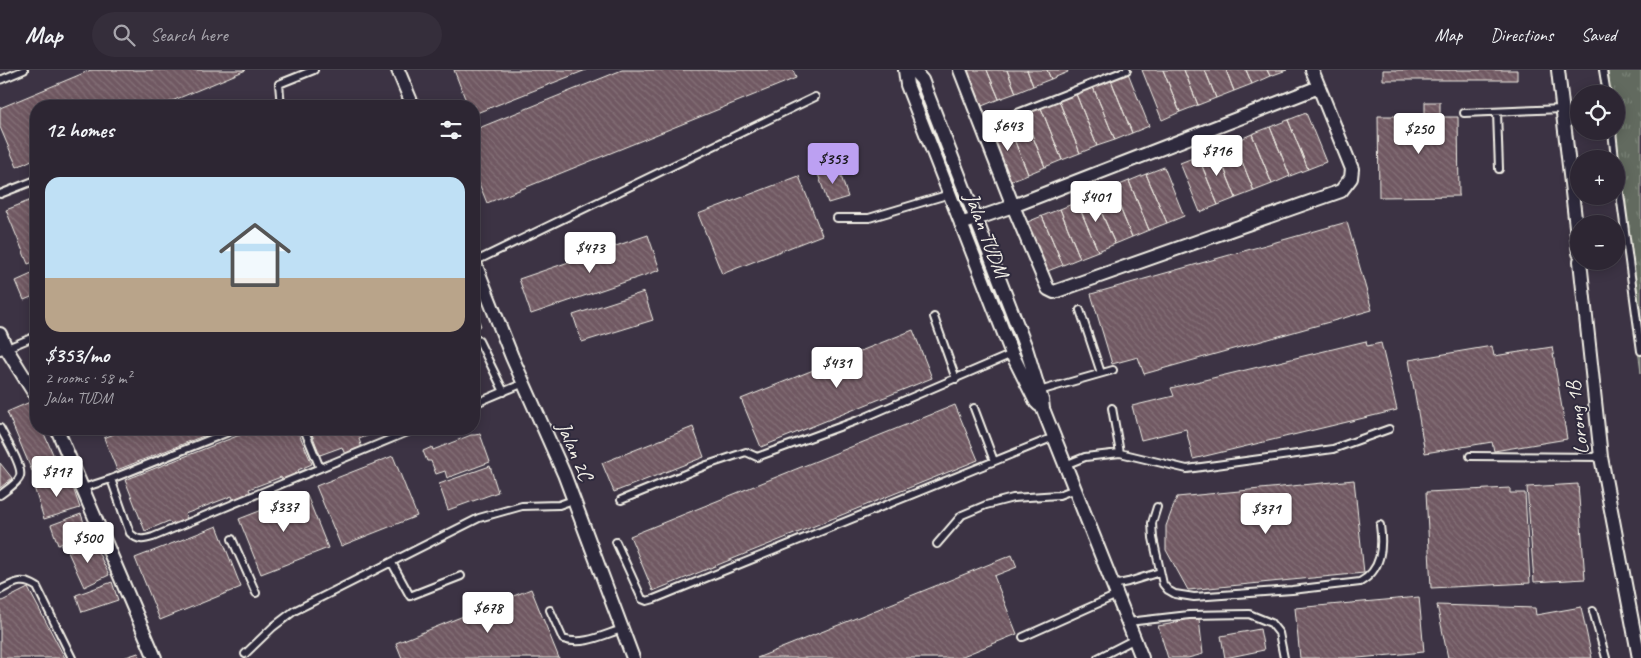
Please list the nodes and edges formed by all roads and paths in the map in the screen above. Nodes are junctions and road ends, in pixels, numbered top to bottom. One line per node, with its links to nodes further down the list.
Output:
1 (24, 70): 11 (lane)
2 (314, 70): 15 (lane)
3 (398, 70): 16 (street)
4 (905, 70): 24 (street, Jalan TUDM)
5 (913, 70): 29 (street, Jalan TUDM)
6 (960, 70): 20 (street)
7 (1127, 70): 20 (lane)
8 (1312, 70): 13 (street)
9 (1558, 70): 17 (street)
10 (1603, 70): 12 (lane)
11 (0, 80)
12 (1606, 85)
13 (1319, 87): 26 (street); 26 (street)
14 (815, 97): 31 (lane)
15 (280, 100)
16 (410, 100)
17 (1563, 109): 18 (lane); 27 (street)
18 (1497, 112): 19 (lane); 21 (lane)
19 (1464, 113)
20 (982, 127): 26 (street)
21 (1499, 169)
22 (30, 182): 23 (lane)
23 (0, 194)
24 (950, 194): 28 (lane); 30 (street, Jalan TUDM)
25 (1621, 205): 40 (lane)
26 (1013, 206): 29 (street)
27 (1575, 215)
28 (837, 218)
29 (977, 219): 30 (street); 47 (street, Jalan TUDM)
30 (961, 224): 41 (street, Jalan TUDM)
31 (480, 258)
32 (1581, 270): 62 (street, Lorong 1B)
33 (480, 276): 45 (street, Jalan 2C)
34 (1080, 310): 43 (lane)
35 (934, 317): 44 (lane)
36 (0, 334): 39 (street)
37 (30, 339): 39 (lane)
38 (480, 343): 48 (lane)
39 (3, 350): 46 (street)
40 (1641, 351)
41 (1012, 354): 44 (lane); 52 (street, Jalan TUDM)
42 (1112, 370): 43 (lane)
43 (1101, 373): 47 (lane)
44 (956, 379): 71 (lane)
45 (524, 384): 48 (lane); 70 (street, Jalan 2C)
46 (30, 388)
47 (1039, 390): 52 (street, Jalan TUDM)
48 (504, 392): 49 (lane)
49 (480, 402)
50 (974, 408): 63 (lane)
51 (1112, 408): 60 (lane)
52 (1043, 409): 59 (street, Jalan TUDM)
53 (0, 428): 69 (lane)
54 (1389, 429): 60 (lane)
55 (60, 435): 67 (street)
56 (221, 435): 66 (lane)
57 (306, 435): 65 (lane)
58 (400, 435): 65 (lane)
59 (1054, 437): 63 (lane); 64 (street, Jalan TUDM)
60 (1120, 453): 64 (lane)
61 (1470, 456): 62 (lane)
62 (1601, 457): 97 (street, Lorong 1B)
63 (994, 461): 75 (lane)
64 (1065, 465): 68 (street, Jalan TUDM)
65 (320, 468): 66 (lane)
66 (111, 479): 67 (lane)
67 (83, 488): 91 (street)
68 (1074, 489): 76 (lane); 81 (street, Jalan TUDM)
69 (0, 495)
70 (573, 500): 77 (lane); 86 (street, Jalan 2C)
71 (621, 500)
72 (1157, 507): 78 (lane)
73 (1380, 525): 78 (lane)
74 (232, 539): 82 (lane)
75 (616, 542)
76 (937, 544)
77 (392, 563): 79 (lane); 89 (lane)
78 (1160, 572): 81 (lane)
79 (461, 576)
80 (0, 590): 90 (lane)
81 (1115, 590): 85 (street, Jalan TUDM); 87 (lane)
82 (256, 593)
83 (550, 610): 86 (lane)
84 (1593, 611): 96 (lane)
85 (1128, 622): 88 (street, Jalan TUDM); 95 (lane)
86 (622, 629): 92 (street, Jalan 2C)
87 (1023, 637)
88 (1135, 639): 93 (lane); 94 (street, Jalan TUDM)
89 (245, 654)
90 (72, 658)
91 (155, 658)
92 (633, 658)
93 (1098, 658)
94 (1142, 658)
95 (1284, 658)
96 (1606, 658)
97 (1638, 658)

